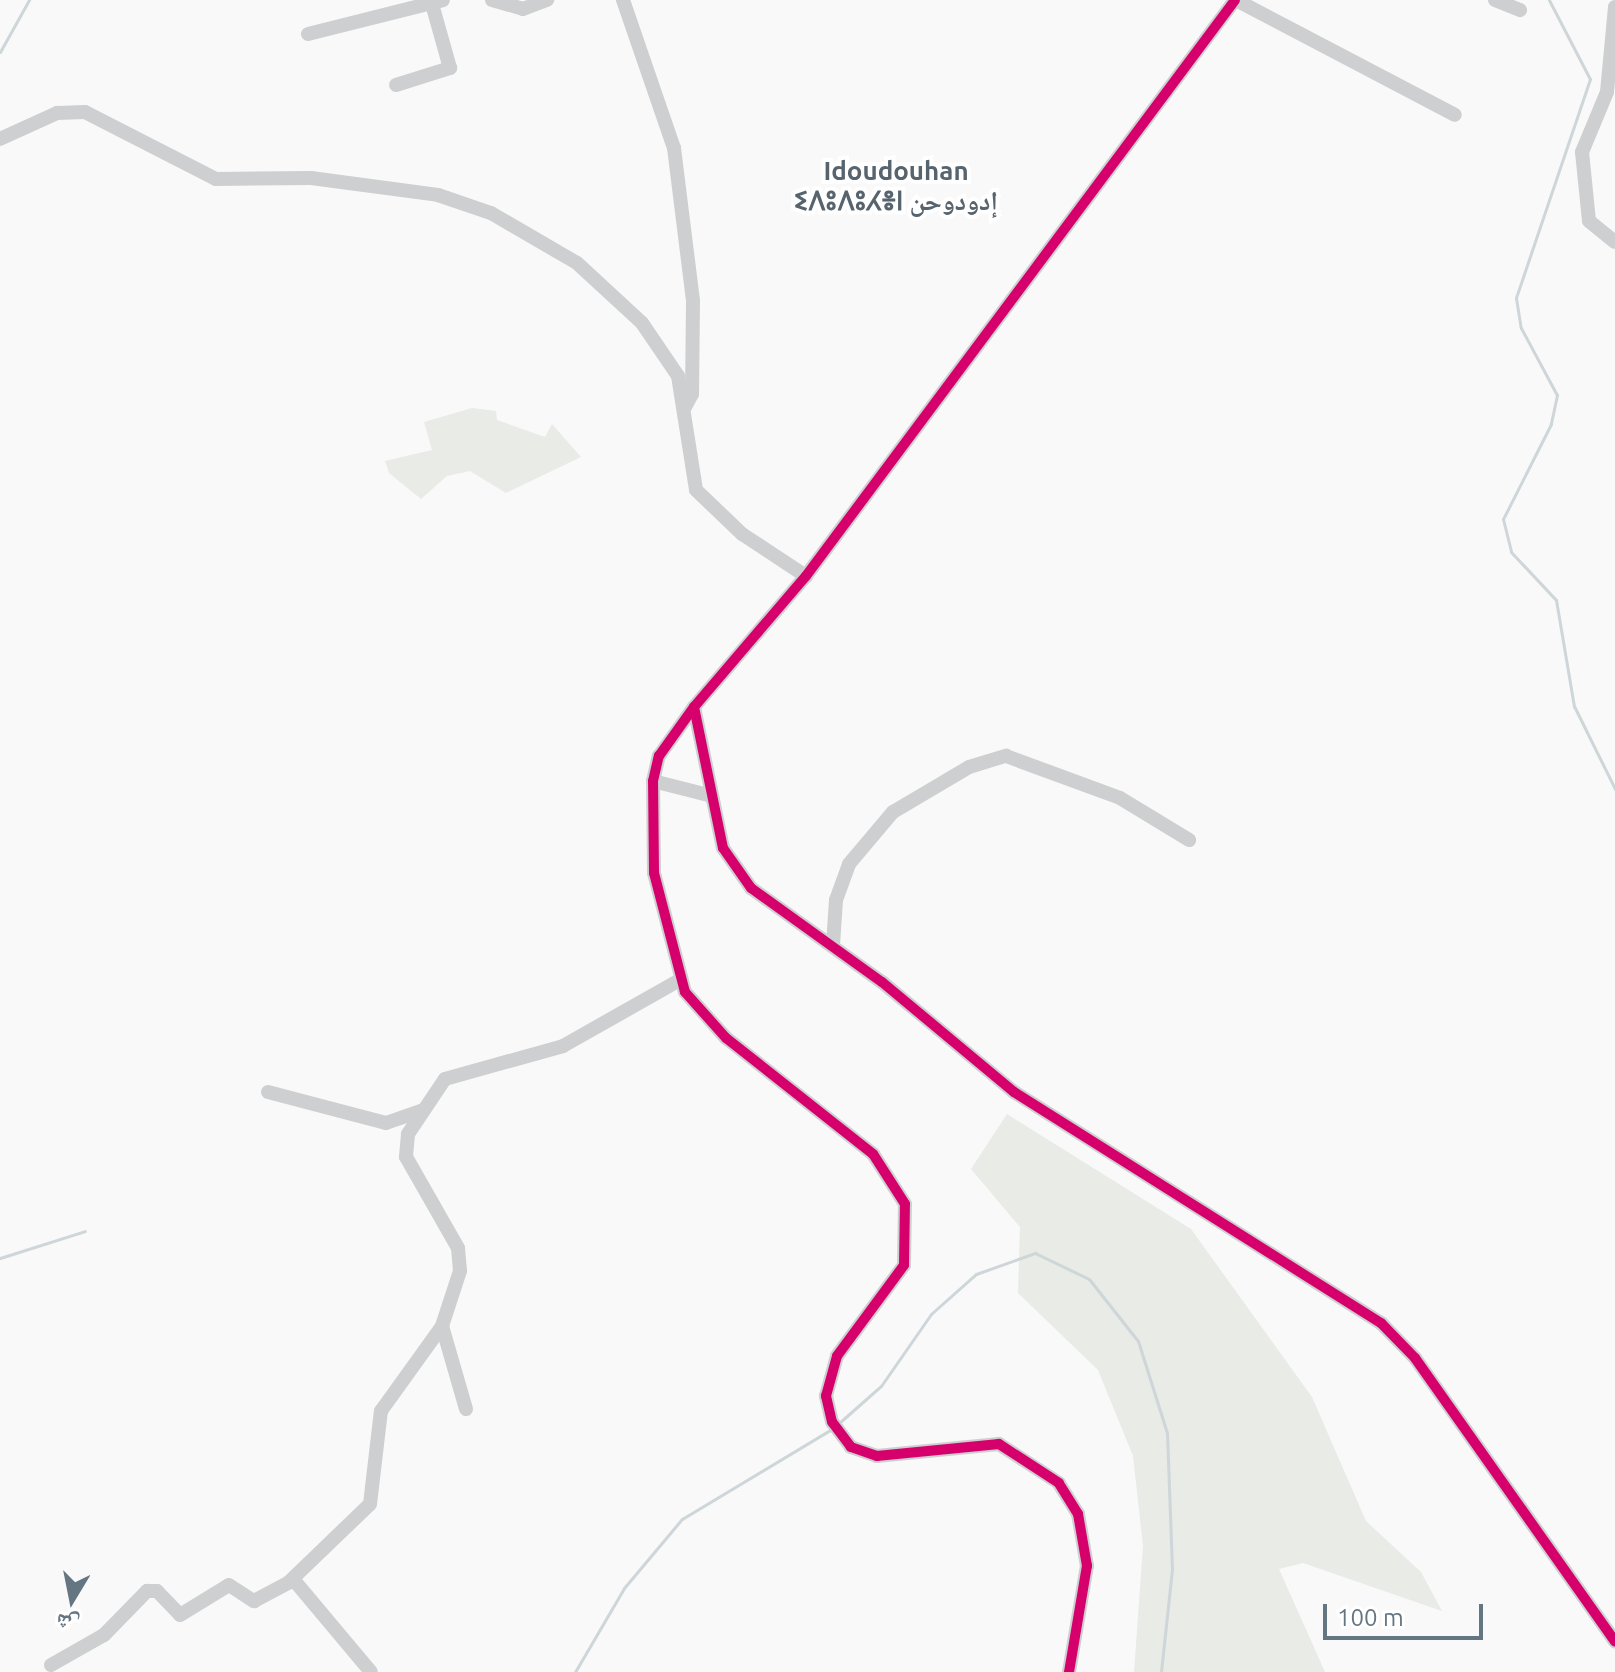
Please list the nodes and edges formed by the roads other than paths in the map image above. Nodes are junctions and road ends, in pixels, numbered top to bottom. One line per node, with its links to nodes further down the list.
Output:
1 (492, 0): 2 (street)
2 (547, 0)
3 (623, 0): 14 (street)
4 (1236, 0): 11 (street); 15 (street)
5 (1495, 0): 8 (street)
6 (438, 2): 9 (street); 10 (street)
7 (1615, 7): 13 (street)
8 (1520, 10)
9 (308, 34)
10 (396, 85)
11 (1455, 115)
12 (0, 139): 14 (street)
13 (1615, 242)
14 (685, 407): 15 (street)
15 (806, 576): 16 (street)
16 (694, 707): 17 (street); 18 (street)
17 (653, 781): 18 (street); 21 (street)
18 (712, 796): 20 (street)
19 (1189, 840): 20 (street)
20 (833, 945): 27 (street)
21 (678, 981): 23 (street); 30 (street)
22 (268, 1092): 23 (street)
23 (421, 1111): 24 (street)
24 (442, 1326): 25 (street); 26 (street)
25 (466, 1409)
26 (293, 1579): 28 (street); 29 (street)
27 (1615, 1642)
28 (51, 1665)
29 (371, 1672)
30 (1069, 1672)

